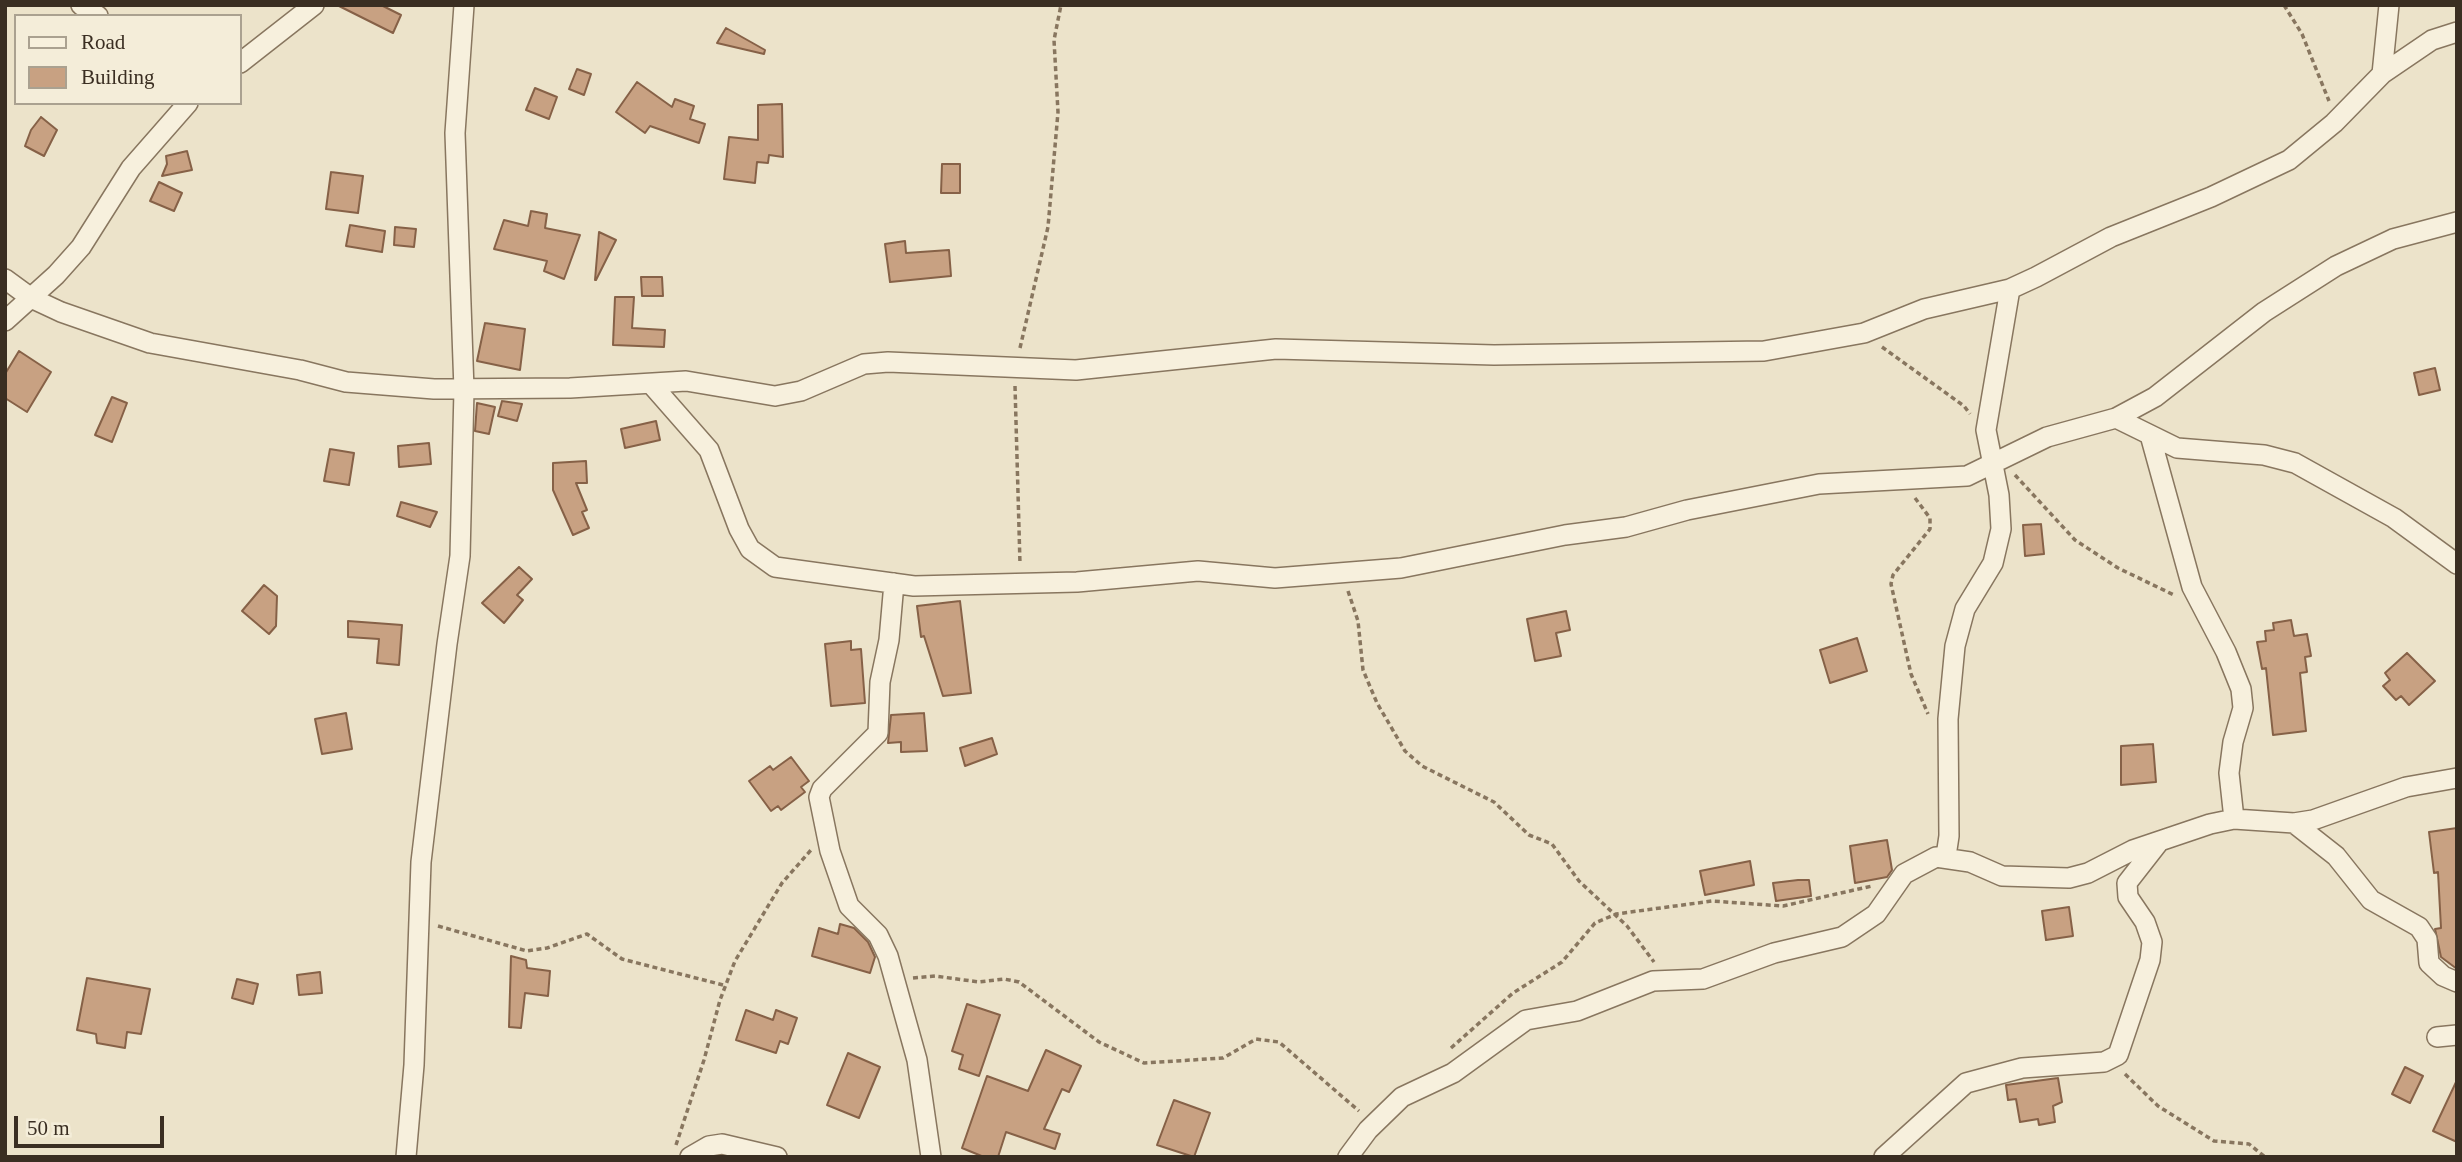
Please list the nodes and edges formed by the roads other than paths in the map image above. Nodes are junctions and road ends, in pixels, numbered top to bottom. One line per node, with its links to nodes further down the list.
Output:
1 (314, 5): 5 (street)
2 (464, 5): 14 (street)
3 (2389, 5): 6 (street)
4 (2457, 32): 6 (street)
5 (242, 61)
6 (2382, 74): 10 (street)
7 (186, 105): 11 (street)
8 (2457, 222): 15 (street)
9 (5, 279): 11 (street)
10 (2010, 289): 13 (street); 17 (street)
11 (31, 298): 12 (street); 14 (street)
12 (5, 321)
13 (652, 385): 14 (street); 19 (street)
14 (464, 390): 29 (street)
15 (2116, 418): 16 (street); 17 (street)
16 (2150, 435): 18 (street); 21 (street)
17 (1994, 465): 19 (street); 24 (street)
18 (2457, 564)
19 (894, 583): 31 (street)
20 (2457, 778): 22 (street)
21 (2234, 820): 22 (street); 23 (street)
22 (2294, 823): 25 (street)
23 (2159, 842): 24 (street); 33 (street)
24 (1945, 856): 32 (street)
25 (2457, 982)
26 (2457, 1035): 27 (street)
27 (2437, 1037)
28 (683, 1154): 30 (street)
29 (406, 1157)
30 (777, 1157)
31 (931, 1157)
32 (1348, 1157)
33 (1884, 1157)

